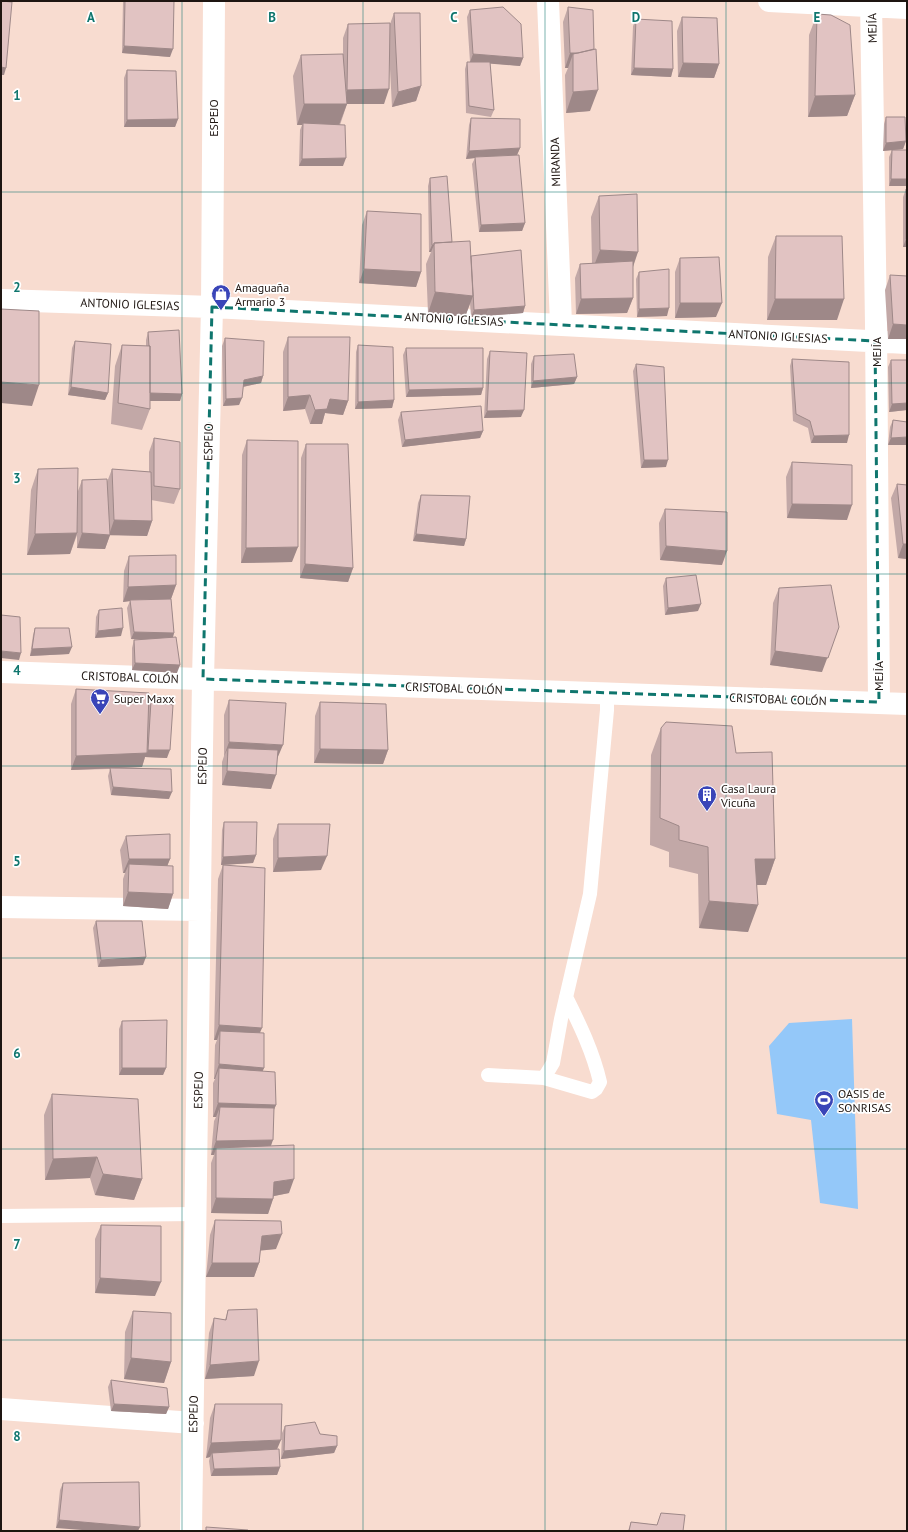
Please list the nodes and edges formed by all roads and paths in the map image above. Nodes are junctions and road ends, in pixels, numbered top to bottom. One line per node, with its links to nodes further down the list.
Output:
1 (214, 1): 7 (street, ESPEJO)
2 (548, 1): 8 (street, MIRANDA)
3 (769, 1): 4 (street)
4 (871, 4): 5 (street); 9 (street, MEJÍA)
5 (907, 8)
6 (1, 300): 7 (street, ANTONIO IGLESIAS)
7 (212, 307): 8 (street, ANTONIO IGLESIAS); 12 (street, ESPEJO)
8 (561, 324): 9 (street, ANTONIO IGLESIAS)
9 (876, 341): 10 (street, ANTONIO IGLESIAS); 14 (street, MEJÍA)
10 (907, 343)
11 (1, 672): 12 (street, CRISTOBAL COLÓN)
12 (203, 679): 13 (street, CRISTOBAL COLÓN); 17 (street, ESPEJO)
13 (606, 693): 14 (street, CRISTOBAL COLÓN); 18 (lane)
14 (879, 702): 15 (street, CRISTOBAL COLÓN)
15 (907, 704)
16 (1, 907): 17 (street)
17 (200, 910): 21 (street, ESPEJO)
18 (566, 997): 20 (lane); 20 (lane)
19 (488, 1075): 20 (lane)
20 (544, 1078)
21 (196, 1214): 22 (lane); 24 (street, ESPEJO)
22 (1, 1216)
23 (1, 1409): 24 (street)
24 (193, 1423): 25 (street, ESPEJO)
25 (191, 1531)

